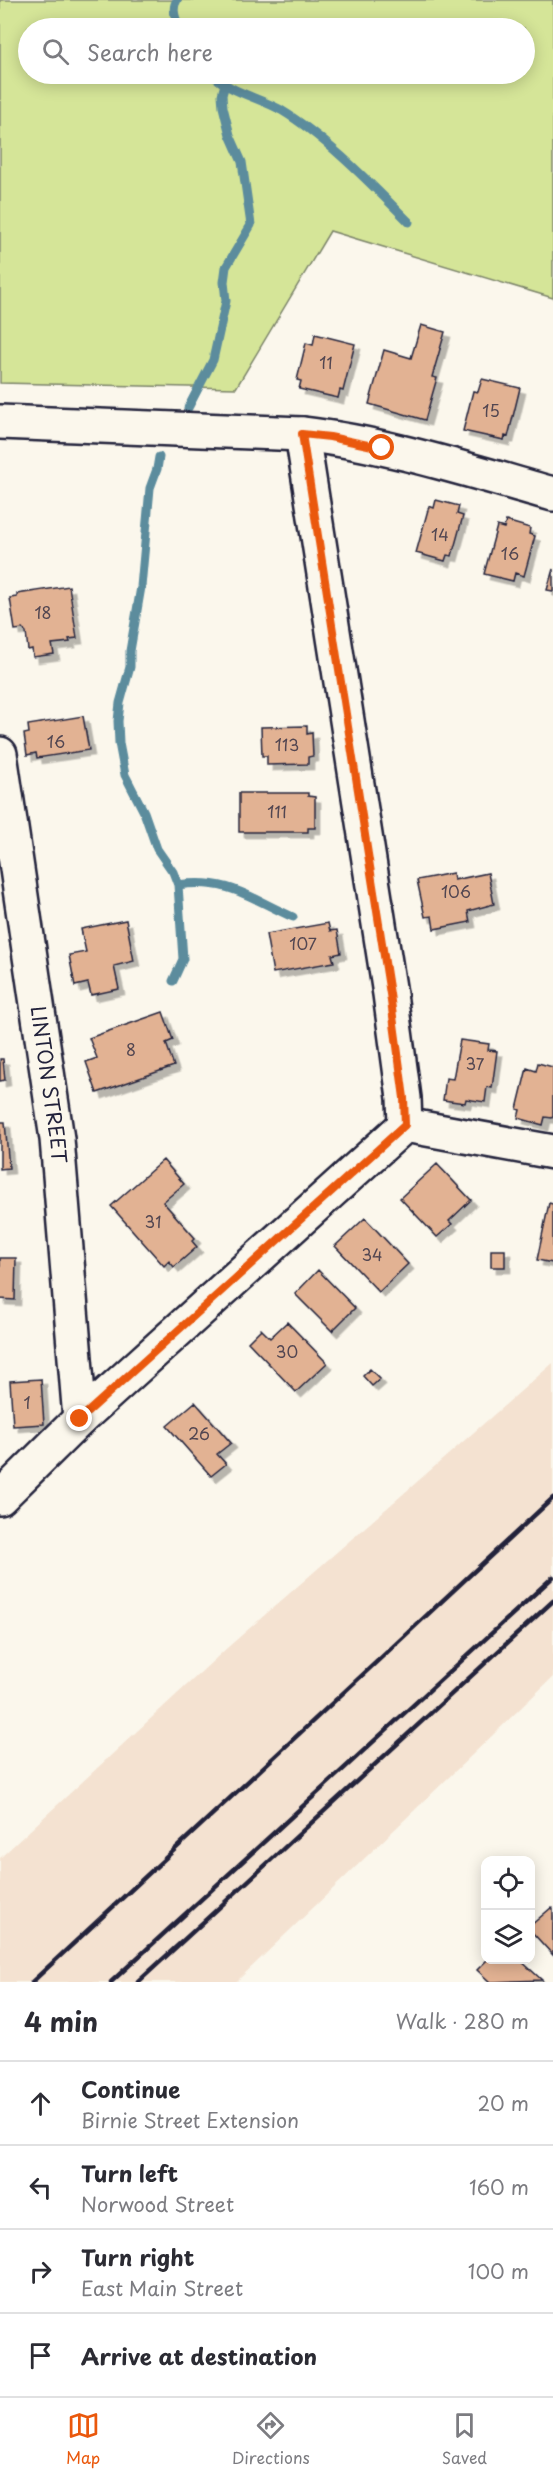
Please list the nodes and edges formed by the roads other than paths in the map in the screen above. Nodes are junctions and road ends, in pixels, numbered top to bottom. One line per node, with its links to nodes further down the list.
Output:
1 (0, 422): 2 (street)
2 (302, 434): 3 (street); 5 (street)
3 (553, 495)
4 (0, 754): 7 (street, LINTON STREET)
5 (405, 1125): 6 (street); 7 (street)
6 (553, 1152)
7 (80, 1419): 8 (street)
8 (0, 1498)

